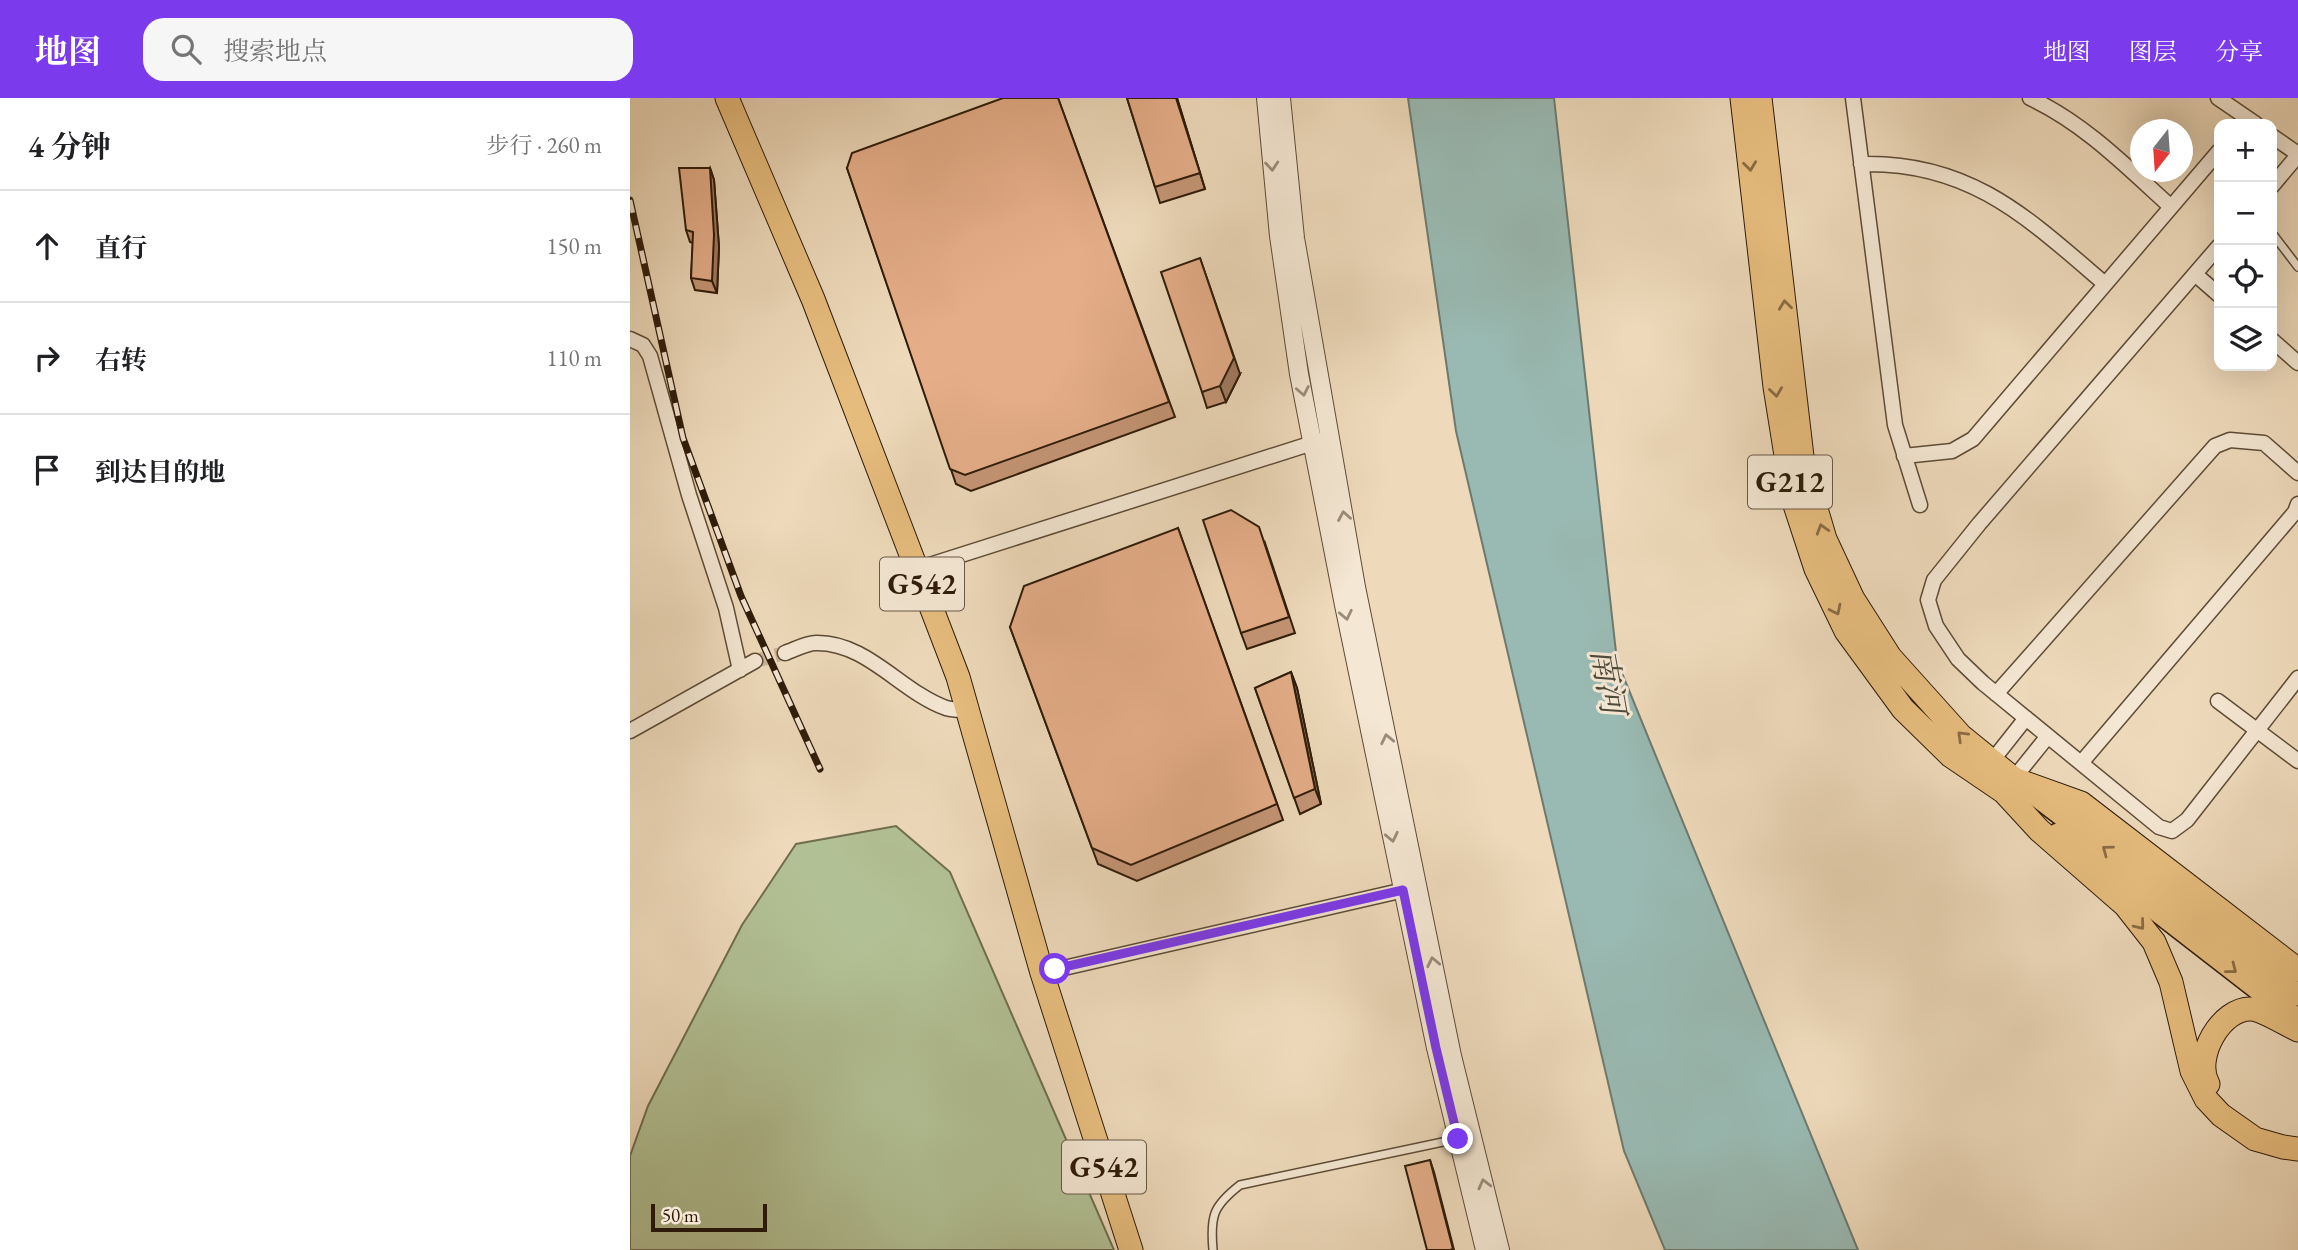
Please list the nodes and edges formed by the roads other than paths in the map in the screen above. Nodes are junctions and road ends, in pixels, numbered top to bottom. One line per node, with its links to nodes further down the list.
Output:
1 (727, 98): 31 (highway, G542)
2 (744, 98): 31 (highway, G542)
3 (1266, 98): 26 (street, one-way to 26)
4 (1281, 98): 26 (street)
5 (1742, 98): 45 (highway, G212, one-way to 45)
6 (1760, 98): 45 (highway, G212, one-way to 6)
7 (1853, 98): 14 (street)
8 (2030, 98): 16 (street)
9 (2218, 98): 10 (street)
10 (2244, 119)
11 (2277, 140): 12 (street)
12 (2298, 155): 15 (street)
13 (2214, 157): 16 (street)
14 (1861, 164): 21 (street); 27 (street)
15 (2275, 182)
16 (2171, 207): 21 (street)
17 (2277, 240): 19 (lane)
18 (2214, 252): 20 (street)
19 (2298, 267)
20 (2195, 274): 22 (street); 36 (street)
21 (2105, 284): 27 (street)
22 (2214, 291)
23 (630, 339): 34 (street)
24 (2277, 344): 25 (street)
25 (2298, 363)
26 (1321, 440): 31 (street); 47 (street)
27 (1904, 456): 30 (street)
28 (2298, 472): 36 (street)
29 (2298, 504): 44 (street)
30 (1920, 505)
31 (923, 567): 38 (highway, G542); 49 (highway, G542)
32 (785, 653): 38 (street)
33 (755, 661): 34 (street)
34 (740, 670): 41 (street)
35 (2298, 678): 40 (street)
36 (1996, 694): 39 (street)
37 (2218, 701): 40 (street)
38 (968, 710): 49 (highway, G542)
39 (2026, 718): 42 (street); 45 (street)
40 (2258, 730): 43 (street); 44 (street)
41 (630, 732)
42 (2048, 736): 44 (street); 46 (street)
43 (2298, 761)
44 (2081, 763)
45 (1985, 769): 46 (highway, G212)
46 (2009, 785): 48 (highway); 50 (main road, one-way to 46); 51 (main road, one-way to 51); 55 (highway, one-way to 55)
47 (1410, 888): 49 (street); 53 (street)
48 (2298, 970)
49 (1049, 971): 56 (highway, G542)
50 (2298, 995)
51 (2298, 1020)
52 (2298, 1030): 54 (highway)
53 (1465, 1136): 57 (lane); 58 (street); 59 (street, one-way to 53)
54 (2298, 1140)
55 (2298, 1149)
56 (1132, 1250)
57 (1213, 1250)
58 (1485, 1250)
59 (1500, 1250)

